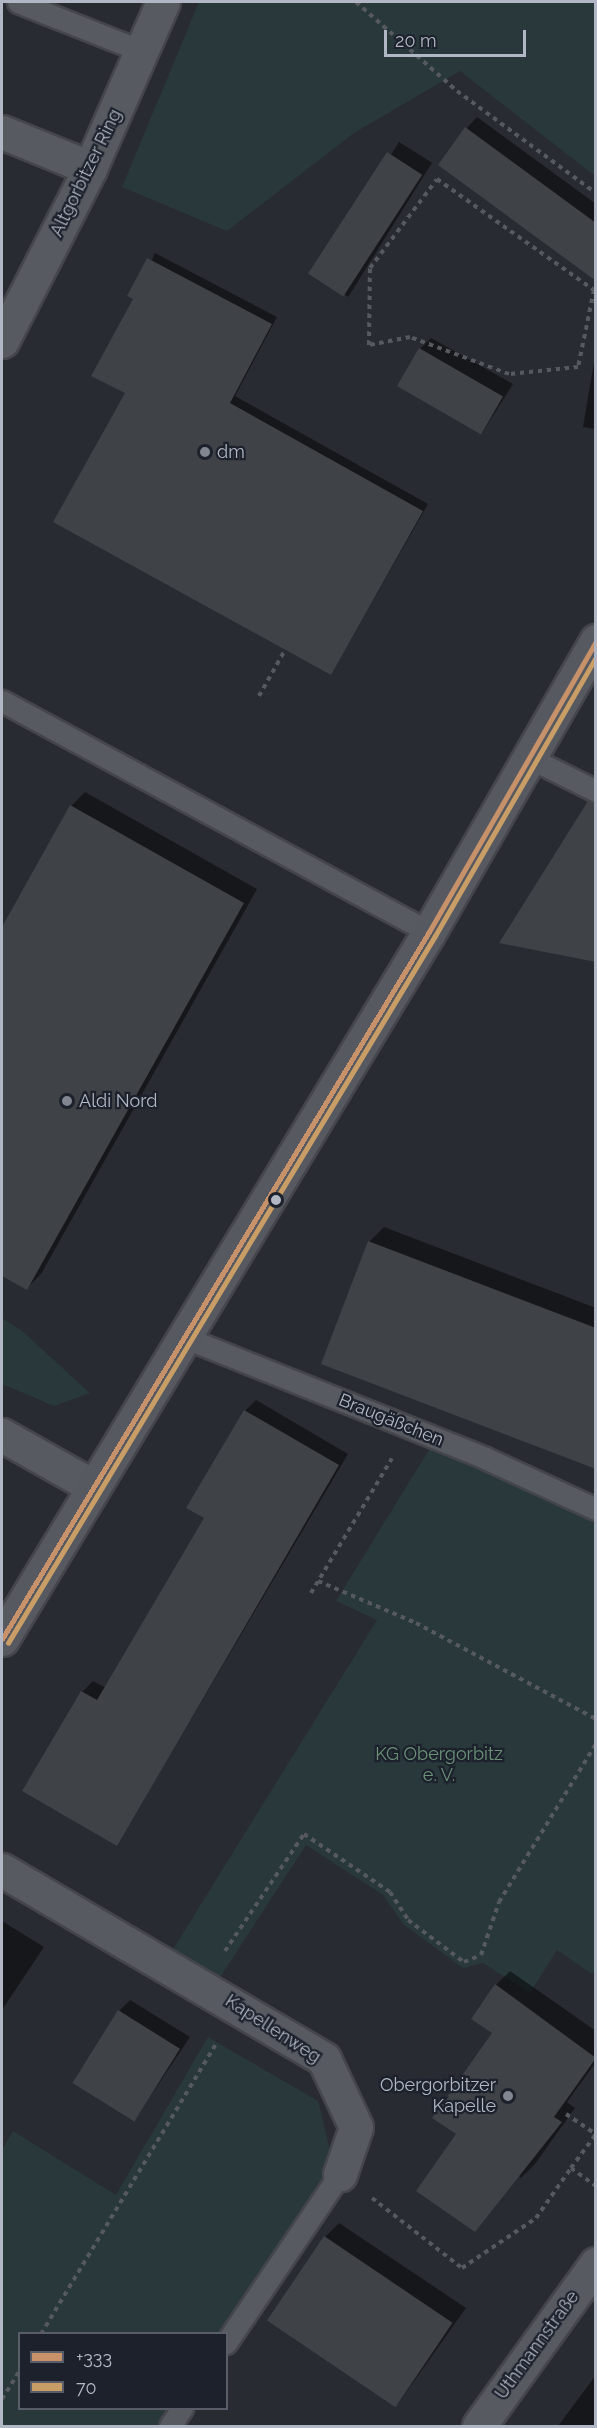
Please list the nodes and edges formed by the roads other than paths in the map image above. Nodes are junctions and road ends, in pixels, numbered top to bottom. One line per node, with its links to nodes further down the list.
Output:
1 (18, 2): 3 (lane)
2 (163, 2): 3 (street, Altgorbitzer Ring)
3 (144, 52): 5 (street, Altgorbitzer Ring)
4 (2, 132): 5 (street)
5 (90, 168): 6 (street, Altgorbitzer Ring)
6 (2, 341)
7 (596, 641): 9 (main road)
8 (2, 701): 11 (lane)
9 (528, 757): 10 (lane); 11 (main road)
10 (596, 791)
11 (429, 932): 12 (main road)
12 (183, 1337): 14 (main road); 15 (lane, Braugäßchen)
13 (2, 1435): 14 (street)
14 (92, 1486): 16 (main road)
15 (596, 1509)
16 (2, 1639)
17 (2, 1870): 18 (street, Kapellenweg)
18 (340, 2174): 20 (lane, Kapellenweg)
19 (596, 2264): 23 (street, Uthmannstraße)
20 (228, 2340)
21 (181, 2410): 22 (lane)
22 (170, 2427)
23 (479, 2427)

